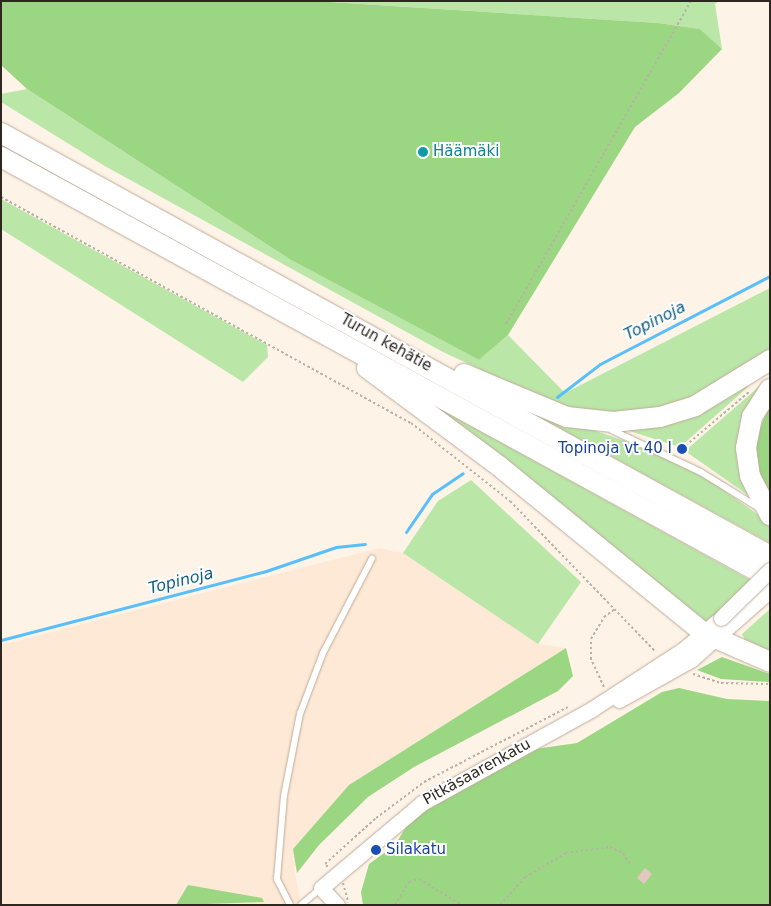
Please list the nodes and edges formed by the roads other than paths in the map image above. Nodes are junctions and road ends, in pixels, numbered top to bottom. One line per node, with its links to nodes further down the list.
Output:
1 (1, 133): 4 (highway, Turun kehätie)
2 (1, 157): 3 (highway, Turun kehätie)
3 (298, 318): 4 (highway, Turun kehätie); 15 (highway)
4 (348, 334): 5 (highway, Turun kehätie); 13 (highway, Turun kehätie)
5 (390, 345): 8 (highway); 10 (highway, Turun kehätie)
6 (770, 360): 8 (highway)
7 (762, 387): 9 (highway)
8 (590, 422): 9 (lane)
9 (770, 516)
10 (770, 556)
11 (372, 559): 18 (lane)
12 (770, 570): 15 (street, Pitkäsaarenkatu, bridge)
13 (770, 578)
14 (770, 590): 15 (street, Pitkäsaarenkatu)
15 (710, 636): 16 (highway); 17 (street, Pitkäsaarenkatu)
16 (770, 662)
17 (321, 888): 19 (lane, Pitkäsaarenkatu); 20 (street)
18 (290, 905)
19 (302, 905)
20 (337, 905)

